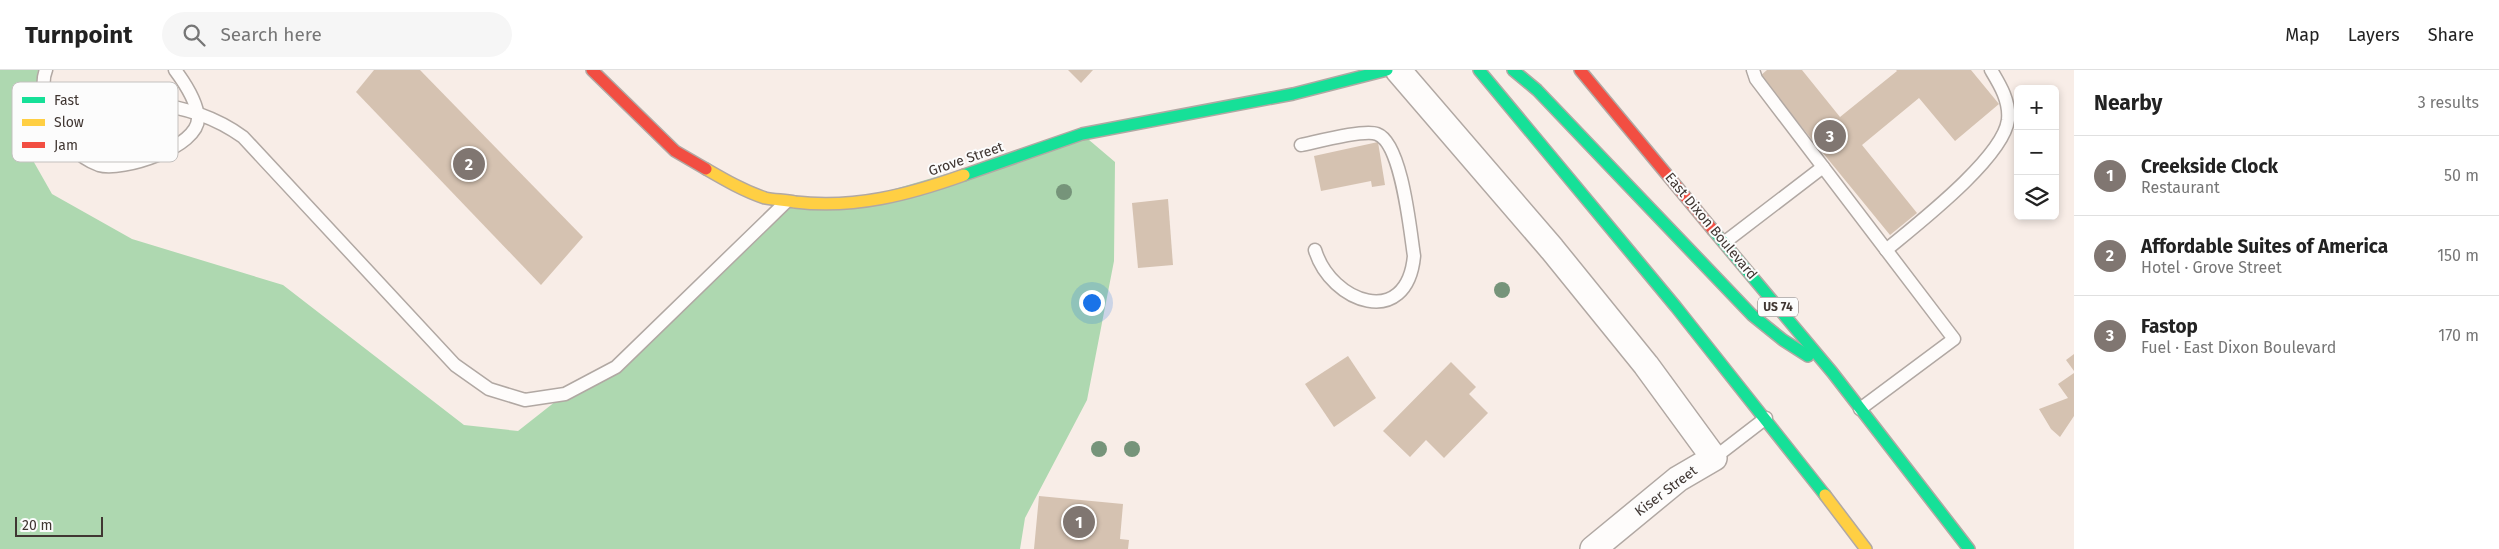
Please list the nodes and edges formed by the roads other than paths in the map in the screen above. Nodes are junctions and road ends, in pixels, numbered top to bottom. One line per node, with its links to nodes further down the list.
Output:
1 (175, 70): 11 (lane)
2 (592, 70): 17 (main road, Grove Street)
3 (1387, 70): 17 (main road, Grove Street)
4 (1398, 70): 24 (street)
5 (1479, 70): 23 (main road)
6 (1513, 70): 21 (main road)
7 (1580, 70): 18 (main road, East Dixon Boulevard / US 74)
8 (1753, 70): 16 (lane)
9 (1991, 70): 20 (lane)
10 (178, 107): 11 (lane)
11 (196, 111): 12 (lane); 17 (lane)
12 (178, 144)
13 (1300, 145): 19 (lane)
14 (92, 162): 15 (lane)
15 (138, 162)
16 (1823, 167): 18 (lane); 20 (lane)
17 (787, 201)
18 (1725, 242): 21 (main road, East Dixon Boulevard / US 74)
19 (1315, 250)
20 (1886, 250): 22 (lane)
21 (1832, 372): 22 (main road, East Dixon Boulevard / US 74)
22 (1860, 409): 29 (main road, East Dixon Boulevard / US 74)
23 (1766, 418): 24 (lane, Kiser Street); 25 (main road)
24 (1714, 458): 27 (street, Kiser Street)
25 (1798, 458): 26 (main road); 28 (main road)
26 (1794, 475)
27 (1593, 549)
28 (1866, 549)
29 (1969, 549)

